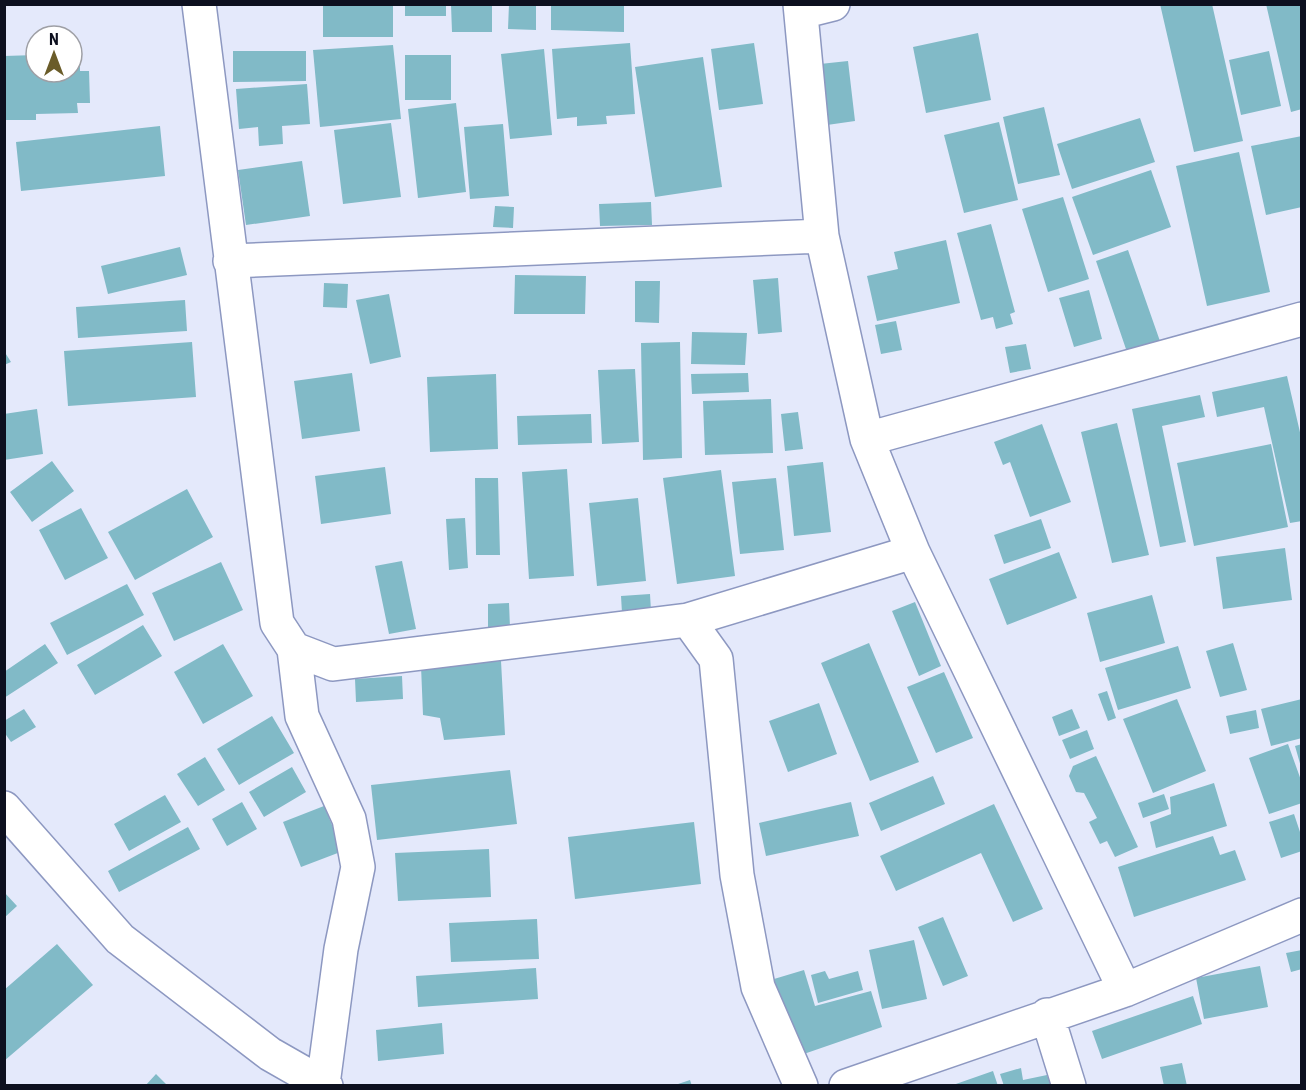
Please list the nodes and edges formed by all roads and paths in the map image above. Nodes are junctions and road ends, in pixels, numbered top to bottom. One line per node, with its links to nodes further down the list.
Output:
1 (199, 4): 5 (street)
2 (832, 4): 3 (street)
3 (800, 8): 4 (street)
4 (822, 236): 5 (street); 7 (street)
5 (230, 261): 10 (street)
6 (1302, 319): 7 (street)
7 (867, 439): 8 (street)
8 (914, 552): 9 (street); 13 (street)
9 (688, 620): 10 (street); 16 (street)
10 (294, 649): 15 (street)
11 (4, 808): 15 (street)
12 (1302, 915): 13 (street)
13 (1125, 990): 14 (street)
14 (1047, 1015): 17 (street); 18 (street)
15 (325, 1085)
16 (801, 1086)
17 (846, 1086)
18 (1069, 1086)

